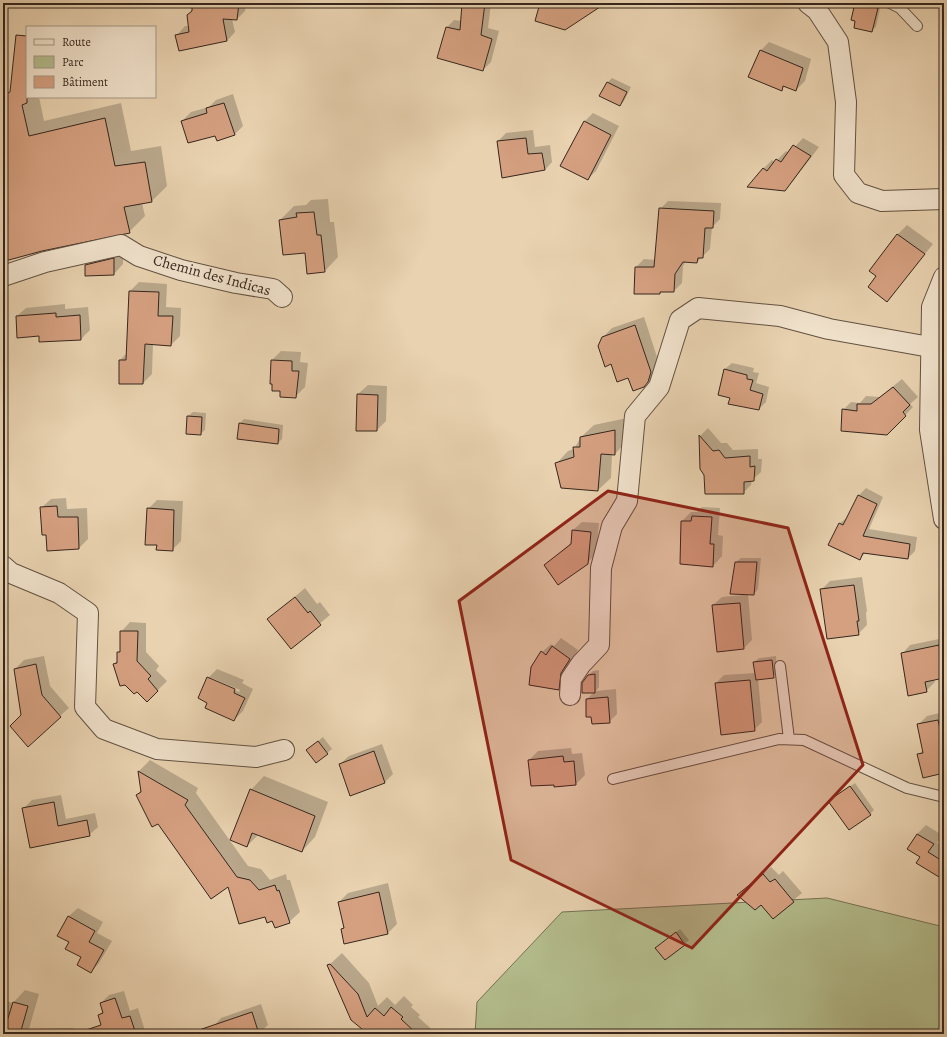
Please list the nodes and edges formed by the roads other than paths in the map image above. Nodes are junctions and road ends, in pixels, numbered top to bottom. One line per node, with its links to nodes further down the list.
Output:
1 (808, 3): 4 (street)
2 (890, 3): 3 (lane)
3 (917, 26)
4 (944, 199)
5 (3, 276): 7 (street, Chemin des Indicas)
6 (944, 277): 8 (street)
7 (282, 297)
8 (930, 347): 9 (street); 13 (street)
9 (937, 376): 10 (street)
10 (944, 518)
11 (3, 566): 15 (street)
12 (780, 666): 14 (lane)
13 (570, 695)
14 (789, 739): 16 (lane); 17 (lane)
15 (284, 750)
16 (613, 780)
17 (944, 797)

